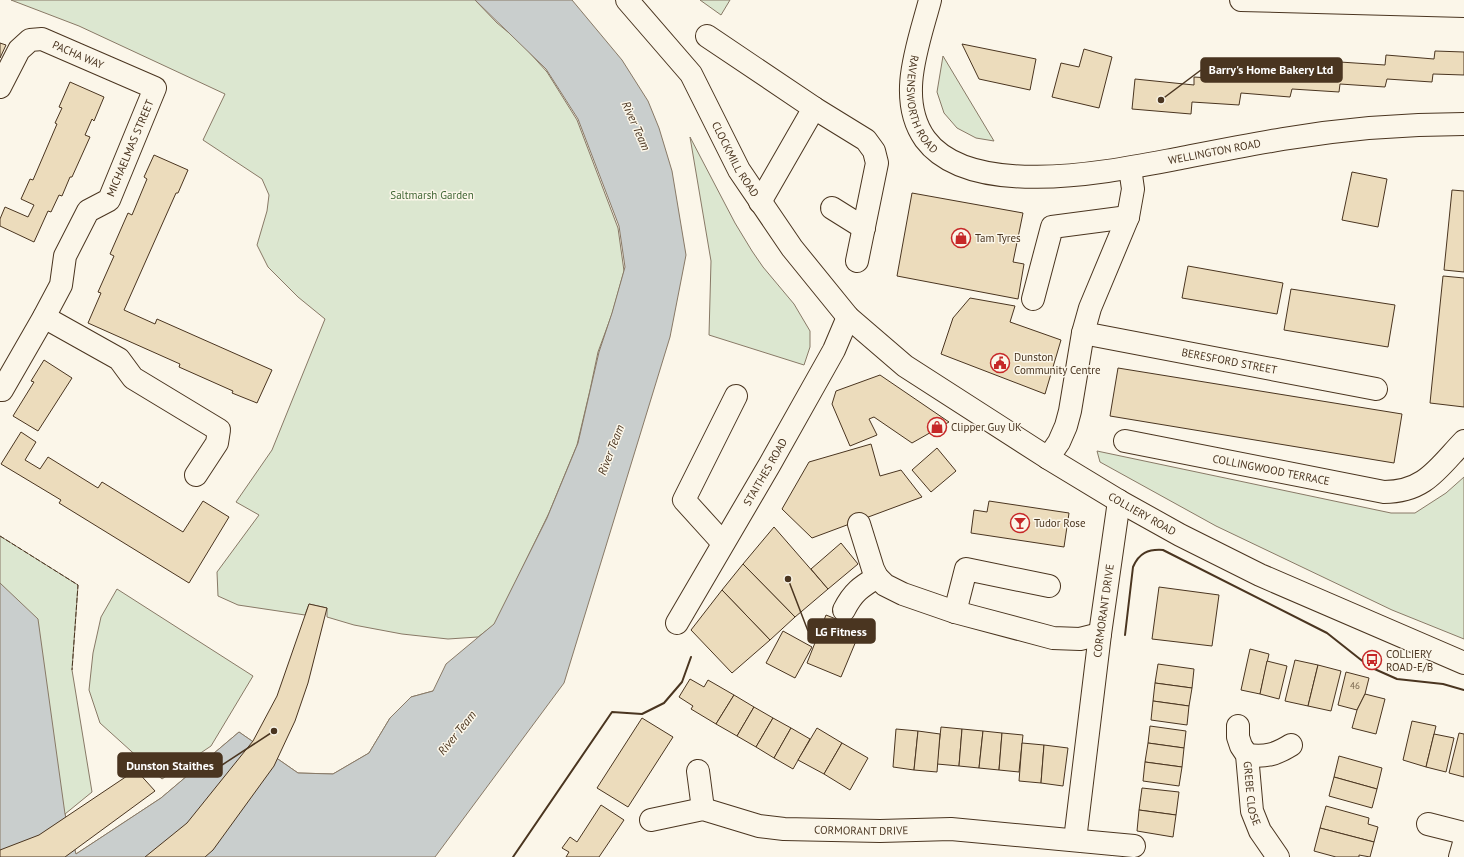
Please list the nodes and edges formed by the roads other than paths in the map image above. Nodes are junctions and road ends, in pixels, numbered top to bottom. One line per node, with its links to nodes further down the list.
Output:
1 (627, 0): 12 (street, CLOCKMILL ROAD)
2 (930, 0): 10 (street, RAVENSWORTH ROAD)
3 (1240, 0): 4 (street)
4 (1464, 6)
5 (707, 36): 8 (street)
6 (0, 87): 7 (street, PACHA WAY)
7 (155, 88): 19 (street, MICHAELMAS STREET)
8 (814, 108): 12 (street); 15 (street)
9 (1464, 124): 11 (street, WELLINGTON ROAD)
10 (966, 168): 11 (street, WELLINGTON ROAD)
11 (1130, 168): 14 (street)
12 (760, 202): 18 (street, CLOCKMILL ROAD)
13 (832, 208): 15 (street)
14 (1128, 217): 17 (street); 20 (street)
15 (864, 228): 16 (street)
16 (857, 261)
17 (1033, 300)
18 (848, 317): 26 (street, COLLIERY ROAD); 30 (street, STAITHES ROAD)
19 (44, 318): 22 (street, MICHAELMAS STREET); 27 (street)
20 (1083, 334): 21 (street, BERESFORD STREET); 26 (street)
21 (1376, 389)
22 (0, 390)
23 (736, 396): 30 (street)
24 (1125, 441): 25 (street, COLLINGWOOD TERRACE)
25 (1464, 441)
26 (1048, 458): 28 (street, COLLIERY ROAD)
27 (196, 475)
28 (1119, 501): 36 (street, CORMORANT DRIVE); 37 (street, COLLIERY ROAD)
29 (859, 524): 31 (street)
30 (723, 543): 35 (street, STAITHES ROAD)
31 (877, 577): 33 (street); 34 (street)
32 (1049, 586): 34 (street)
33 (844, 610)
34 (955, 612): 36 (street)
35 (677, 623)
36 (1100, 634): 46 (street, CORMORANT DRIVE)
37 (1464, 662)
38 (1238, 726): 40 (street, GREBE CLOSE)
39 (1291, 745): 40 (street)
40 (1248, 755): 49 (street, GREBE CLOSE)
41 (698, 772): 42 (street)
42 (703, 809): 43 (street, CORMORANT DRIVE); 46 (street, CORMORANT DRIVE)
43 (651, 820)
44 (1428, 824): 45 (street)
45 (1464, 833)
46 (1075, 840): 48 (street, CORMORANT DRIVE)
47 (1464, 843): 50 (street)
48 (1134, 846)
49 (1278, 857)
50 (1460, 857)

